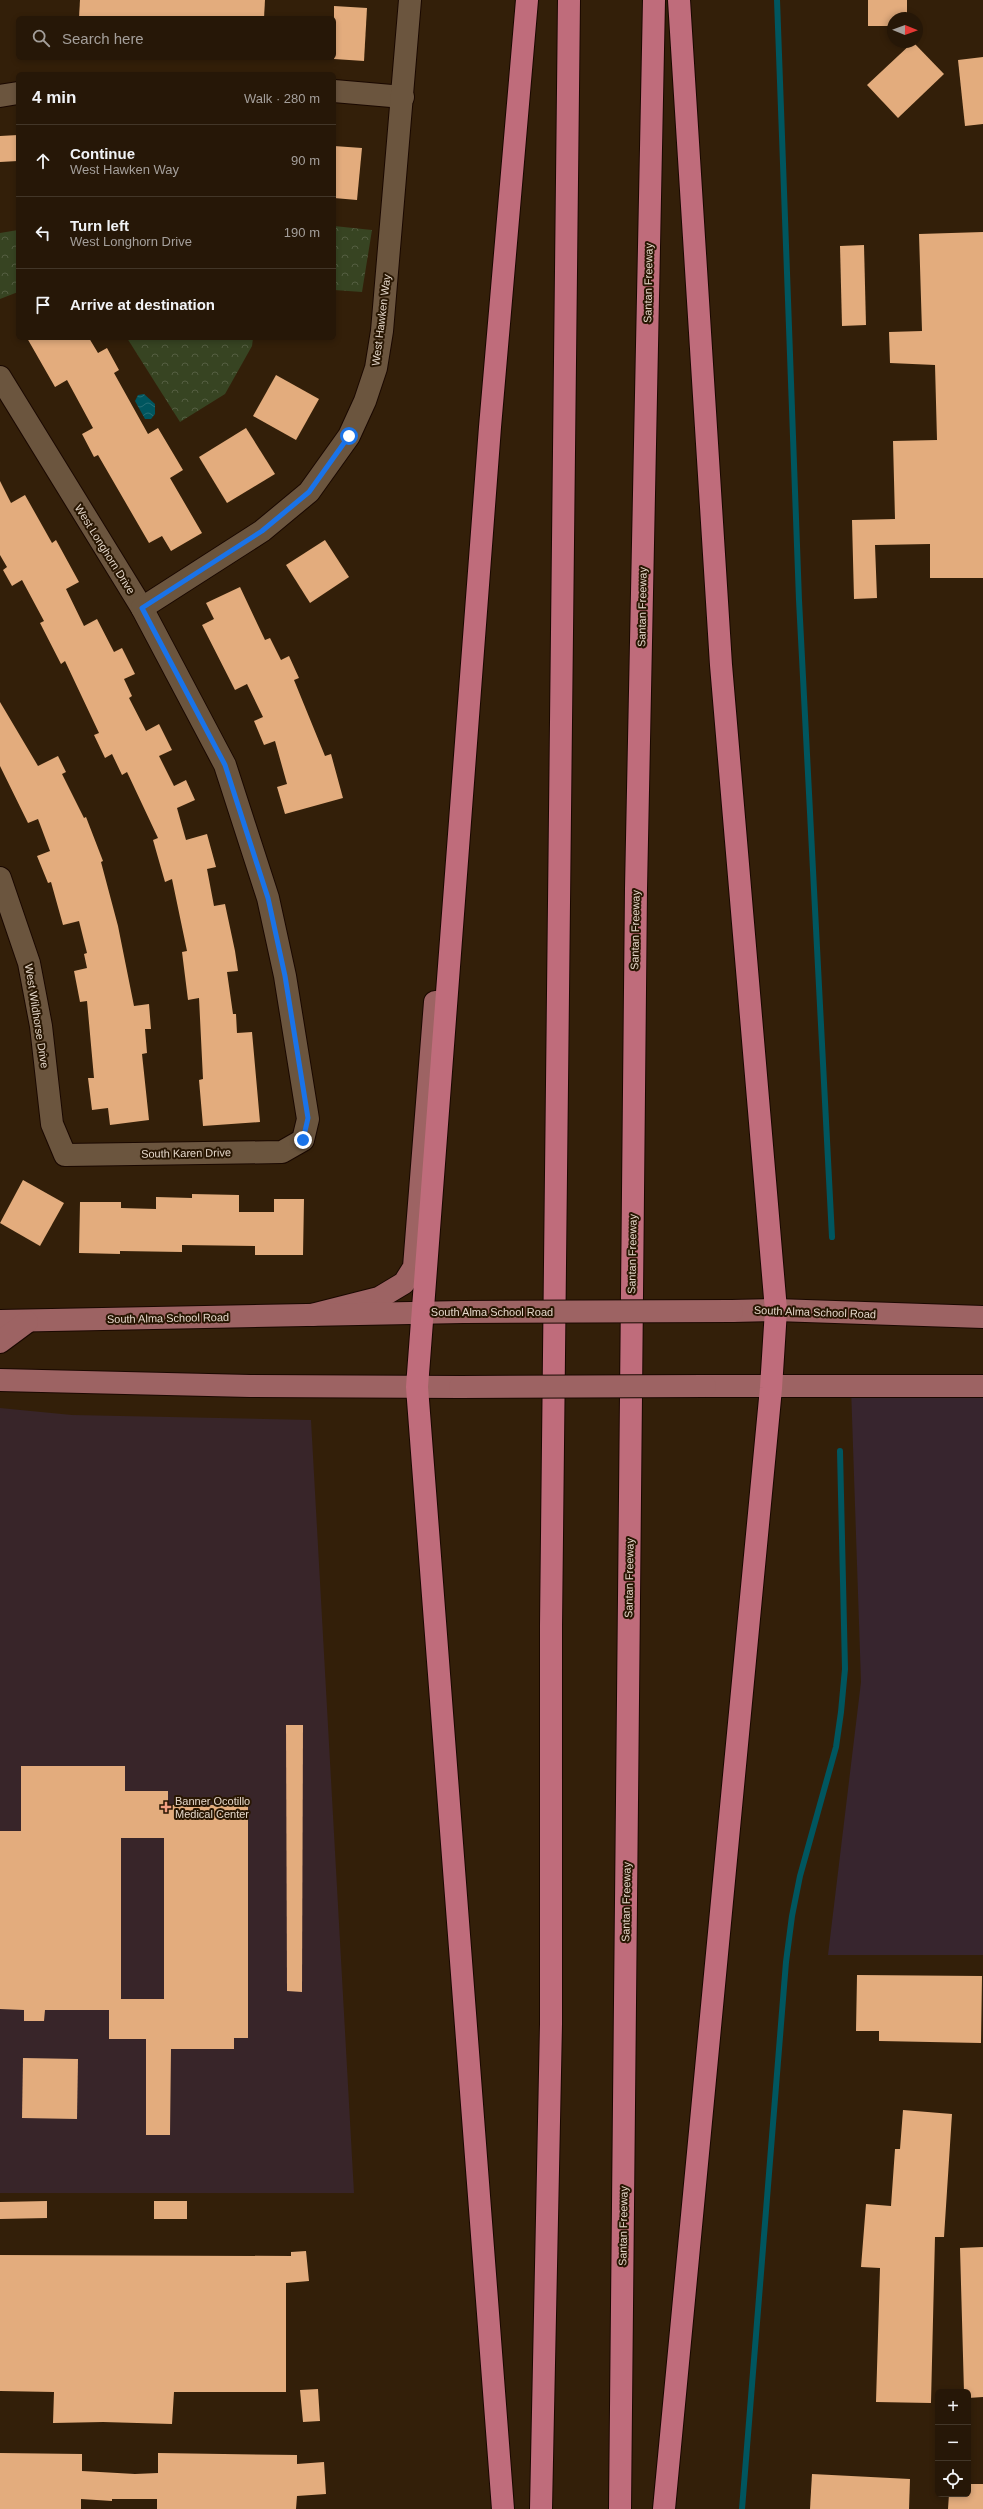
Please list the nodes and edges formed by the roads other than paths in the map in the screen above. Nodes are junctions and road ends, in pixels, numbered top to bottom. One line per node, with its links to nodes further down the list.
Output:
1 (410, 0): 9 (street, West Hawken Way)
2 (527, 0): 13 (highway)
3 (569, 0): 28 (highway)
4 (654, 0): 29 (highway, Santan Freeway)
5 (679, 0): 16 (highway)
6 (336, 91): 9 (street)
7 (16, 94): 8 (street)
8 (0, 96)
9 (403, 97): 11 (street, West Hawken Way)
10 (0, 377): 11 (street, West Longhorn Drive)
11 (142, 608): 14 (street, West Longhorn Drive)
12 (0, 878): 15 (street, West Wildhorse Drive)
13 (454, 905): 17 (highway); 18 (main road)
14 (303, 1140): 15 (street, South Karen Drive)
15 (65, 1155)
16 (776, 1310): 17 (main road, South Alma School Road, bridge); 19 (main road, South Alma School Road); 26 (highway)
17 (424, 1313): 18 (main road, South Alma School Road); 25 (highway)
18 (312, 1315): 21 (main road, South Alma School Road)
19 (983, 1317)
20 (0, 1321): 21 (main road, South Alma School Road)
21 (27, 1322): 22 (main road)
22 (0, 1342)
23 (0, 1380): 25 (main road)
24 (983, 1386): 26 (main road)
25 (417, 1388): 26 (main road, bridge); 27 (highway)
26 (771, 1388): 30 (highway)
27 (503, 2509)
28 (541, 2509)
29 (620, 2509)
30 (664, 2509)

